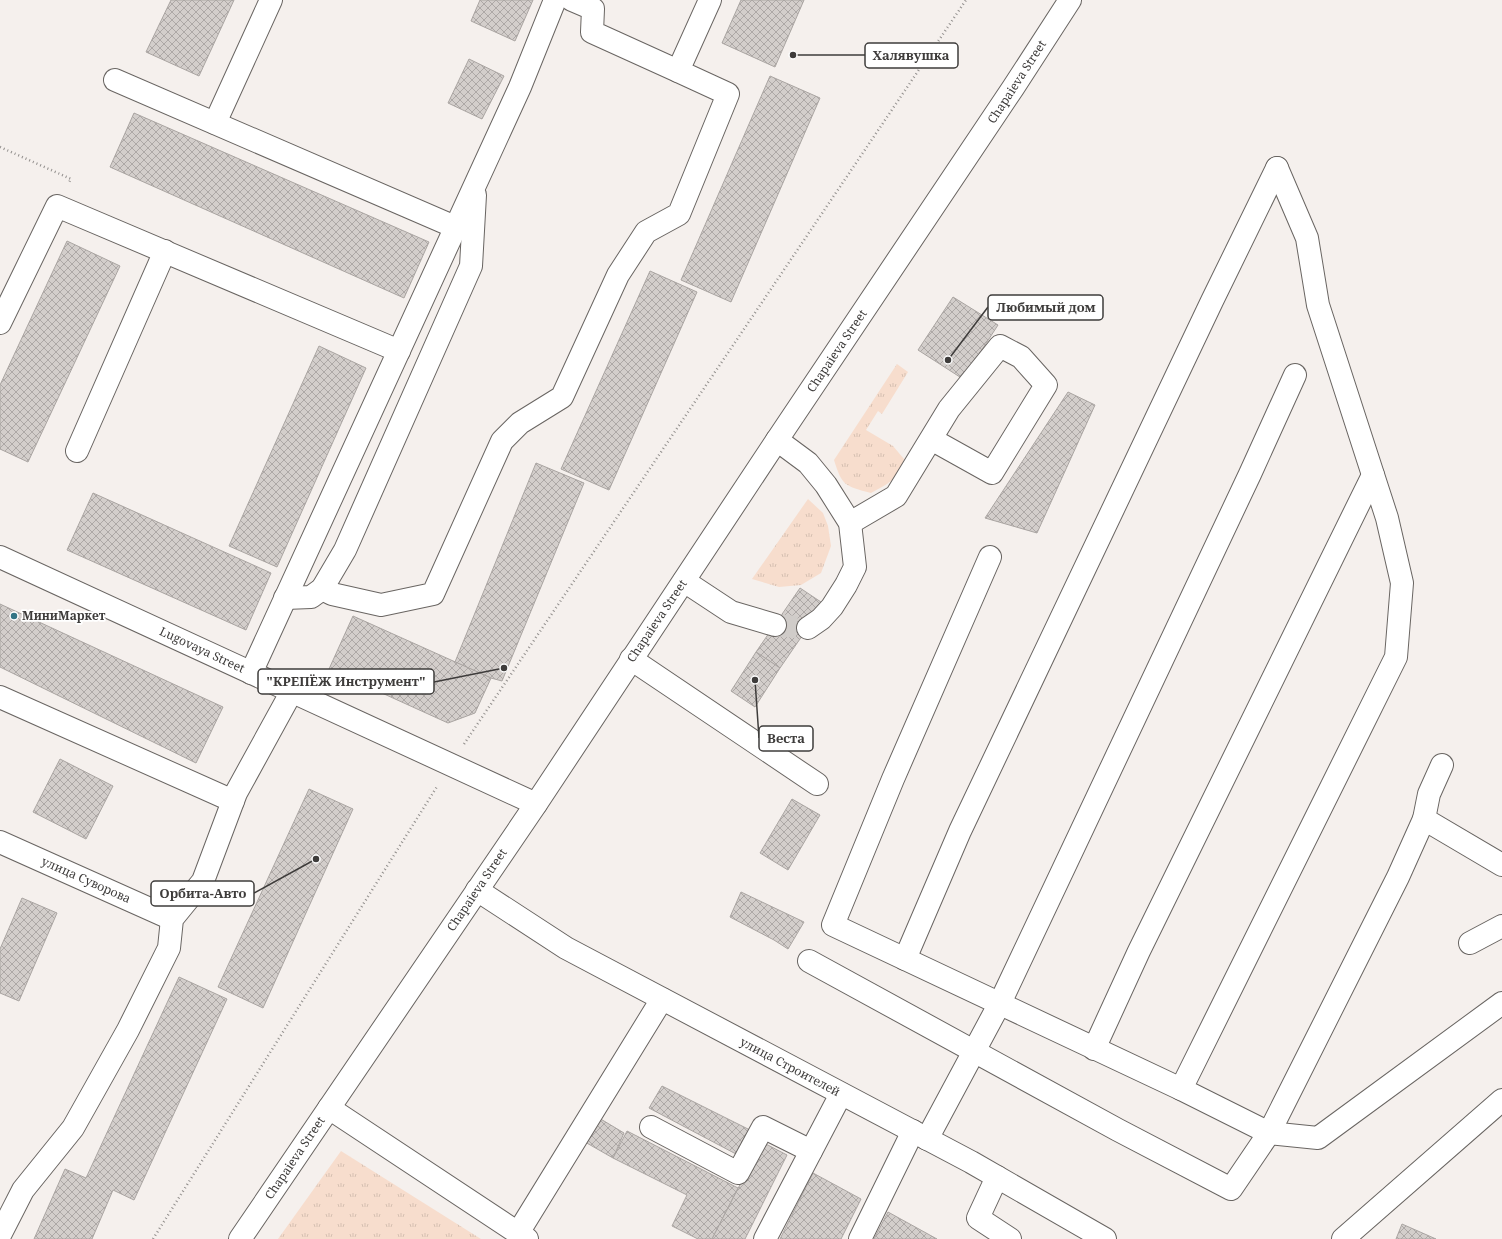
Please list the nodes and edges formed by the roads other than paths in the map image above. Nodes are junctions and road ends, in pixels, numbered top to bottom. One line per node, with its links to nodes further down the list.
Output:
1 (271, 0): 8 (main road)
2 (555, 0): 9 (main road)
3 (572, 0): 6 (main road)
4 (710, 0): 6 (main road)
5 (1070, 0): 16 (main road, Chapaieva Street)
6 (678, 71): 23 (main road)
7 (115, 80): 8 (main road)
8 (215, 123): 10 (main road)
9 (476, 182): 10 (main road); 23 (main road)
10 (455, 227): 13 (main road)
11 (165, 251): 12 (main road); 13 (main road); 17 (main road)
12 (0, 323)
13 (398, 351): 24 (main road)
14 (1295, 375): 46 (main road)
15 (931, 439): 15 (main road); 19 (main road)
16 (777, 440): 19 (main road); 22 (main road, Chapaieva Street)
17 (77, 451)
18 (1373, 475): 42 (main road); 47 (main road); 49 (main road)
19 (850, 524): 26 (main road)
20 (0, 557): 28 (main road, Lugovaya Street)
21 (990, 557): 42 (main road)
22 (684, 580): 25 (main road); 27 (main road, Chapaieva Street)
23 (322, 589): 24 (main road)
24 (285, 598): 28 (main road)
25 (775, 625)
26 (808, 628)
27 (632, 659): 32 (main road); 34 (main road, Chapaieva Street)
28 (251, 673): 29 (main road, Lugovaya Street)
29 (292, 692): 33 (main road); 34 (main road, Lugovaya Street)
30 (0, 697): 33 (main road)
31 (1442, 765): 35 (main road)
32 (816, 784)
33 (233, 801): 39 (main road)
34 (536, 804): 38 (main road, Chapaieva Street)
35 (1424, 819): 37 (main road); 54 (main road)
36 (0, 842): 39 (main road, улица Суворова)
37 (1502, 865)
38 (477, 890): 44 (main road, улица Строителей); 52 (main road, Chapaieva Street)
39 (172, 919): 58 (main road)
40 (1502, 926): 41 (main road)
41 (1470, 943)
42 (905, 959): 46 (main road)
43 (809, 961): 48 (main road)
44 (662, 999): 50 (main road, улица Строителей); 59 (main road)
45 (1502, 1003): 54 (main road)
46 (999, 1004): 47 (main road); 48 (main road)
47 (1094, 1049): 49 (main road)
48 (974, 1051): 54 (main road); 55 (main road)
49 (1181, 1089): 54 (main road)
50 (841, 1094): 55 (main road, улица Строителей); 56 (main road)
51 (1502, 1100): 65 (main road)
52 (329, 1108): 59 (main road); 61 (main road, Chapaieva Street)
53 (651, 1127): 56 (main road)
54 (1269, 1134)
55 (920, 1135): 57 (main road, улица Строителей); 63 (main road)
56 (811, 1151): 62 (main road)
57 (997, 1177): 60 (main road, улица Строителей); 64 (main road)
58 (0, 1235)
59 (522, 1236)
60 (1092, 1236)
61 (240, 1239)
62 (765, 1239)
63 (860, 1239)
64 (1010, 1239)
65 (1343, 1239)

